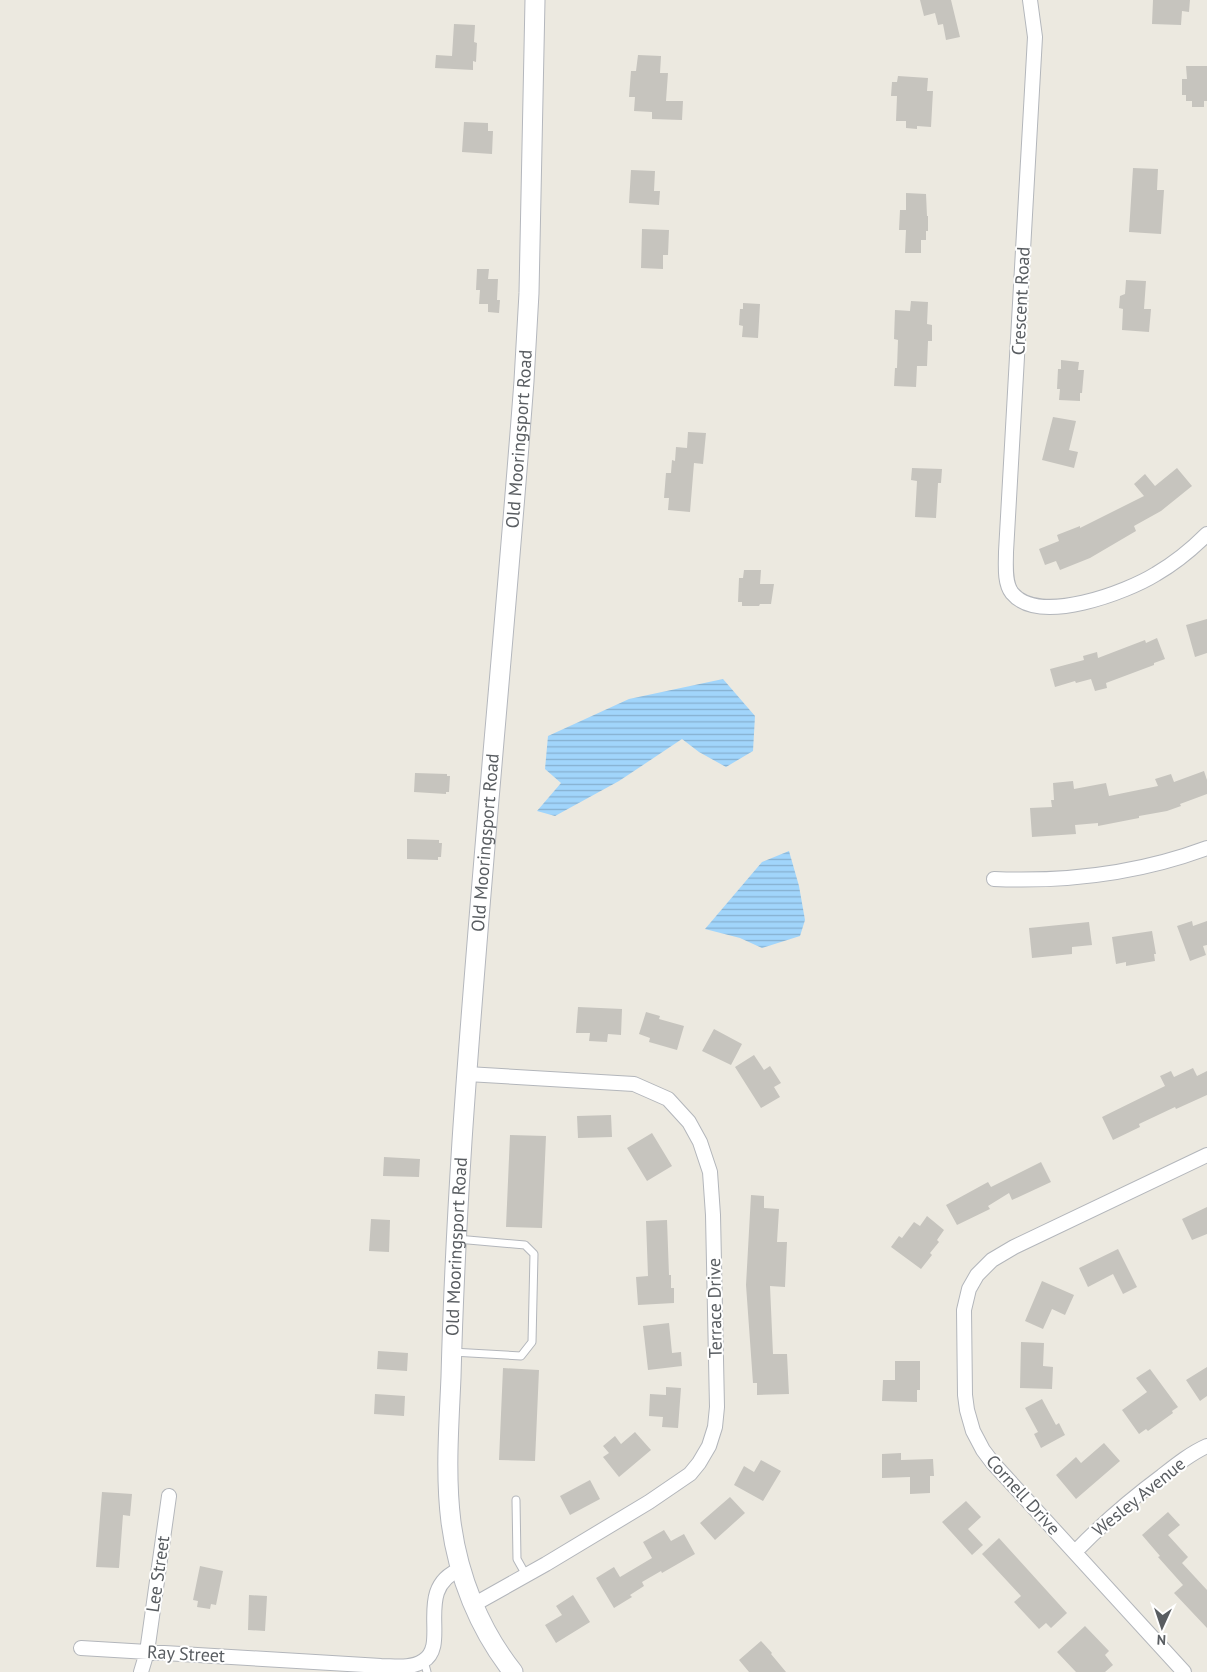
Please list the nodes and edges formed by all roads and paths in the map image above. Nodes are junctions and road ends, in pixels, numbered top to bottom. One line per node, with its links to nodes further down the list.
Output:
1 (535, 0): 6 (main road, Old Mooringsport Road)
2 (1030, 0): 3 (street, Crescent Road)
3 (1207, 534)
4 (1207, 848): 5 (street)
5 (994, 880)
6 (467, 1074): 8 (main road, Old Mooringsport Road); 15 (street, Terrace Drive)
7 (1207, 1155): 13 (street, Cornell Drive)
8 (456, 1239): 9 (main road, Old Mooringsport Road); 9 (lane)
9 (452, 1352): 14 (main road, Old Mooringsport Road)
10 (1207, 1446): 13 (street, Wesley Avenue)
11 (169, 1496): 18 (street, Lee Street)
12 (516, 1500): 15 (lane)
13 (1075, 1552): 22 (street, Cornell Drive)
14 (461, 1569): 16 (main road, Old Mooringsport Road); 19 (street, Ray Street)
15 (526, 1575): 16 (street, Terrace Drive)
16 (473, 1605): 21 (main road, Old Mooringsport Road)
17 (81, 1648): 18 (street, Ray Street)
18 (147, 1652): 19 (street, Ray Street); 20 (street, Lee Street)
19 (426, 1666)
20 (141, 1672)
21 (513, 1672)
22 (1184, 1672)

